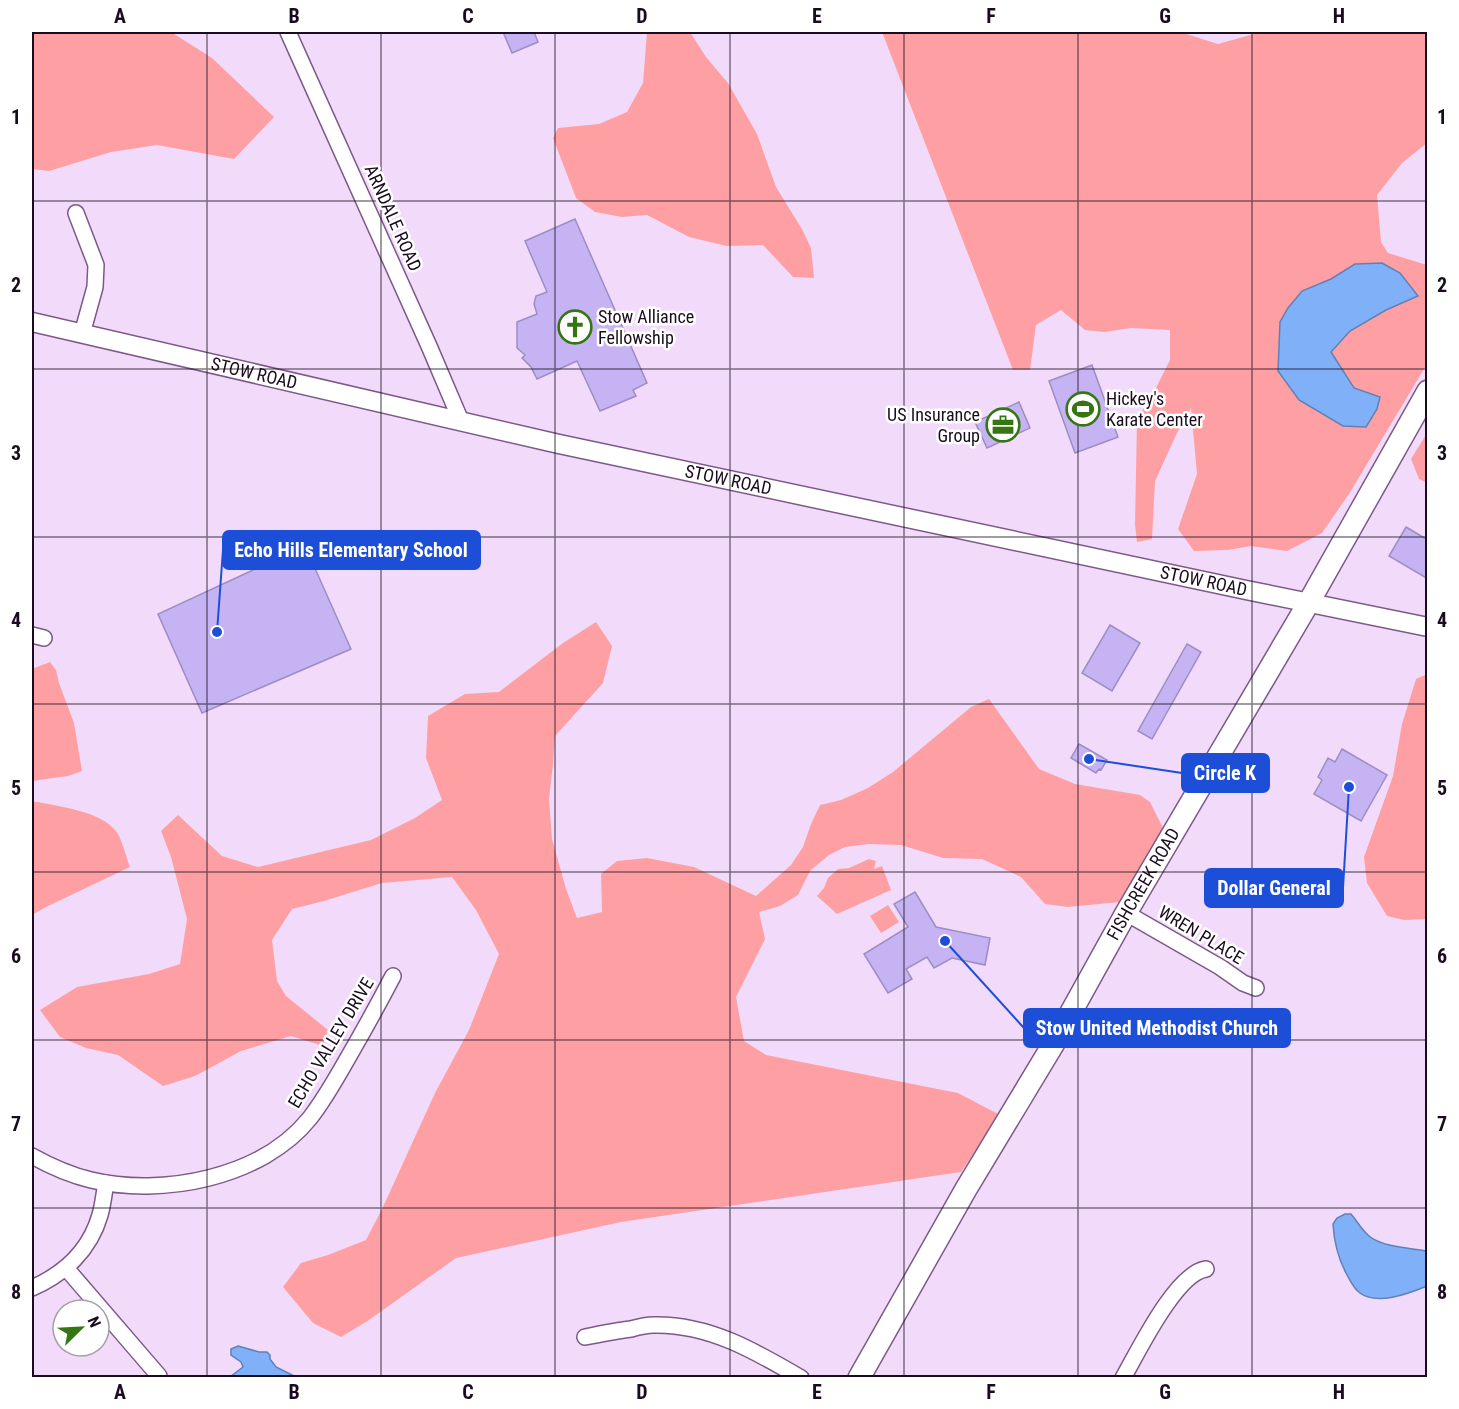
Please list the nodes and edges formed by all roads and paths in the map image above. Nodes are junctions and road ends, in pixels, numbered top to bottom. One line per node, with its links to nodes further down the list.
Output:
1 (288, 32): 6 (street, ARNDALE ROAD)
2 (76, 213): 4 (street)
3 (32, 322): 4 (street, STOW ROAD)
4 (82, 334): 6 (street, STOW ROAD)
5 (1428, 391): 7 (main road, FISHCREEK ROAD)
6 (461, 421): 7 (street, STOW ROAD)
7 (1309, 602): 8 (street, STOW ROAD); 9 (main road, FISHCREEK ROAD)
8 (1428, 627)
9 (1126, 914): 11 (street, WREN PLACE); 20 (main road, FISHCREEK ROAD)
10 (393, 976): 13 (street, ECHO VALLEY DRIVE)
11 (1256, 988)
12 (32, 1156): 13 (street, ECHO VALLEY DRIVE)
13 (106, 1183): 14 (street)
14 (66, 1268): 16 (street); 18 (street)
15 (1206, 1269): 21 (street)
16 (32, 1288)
17 (585, 1337): 19 (street)
18 (159, 1376)
19 (801, 1377)
20 (859, 1377)
21 (1123, 1377)

